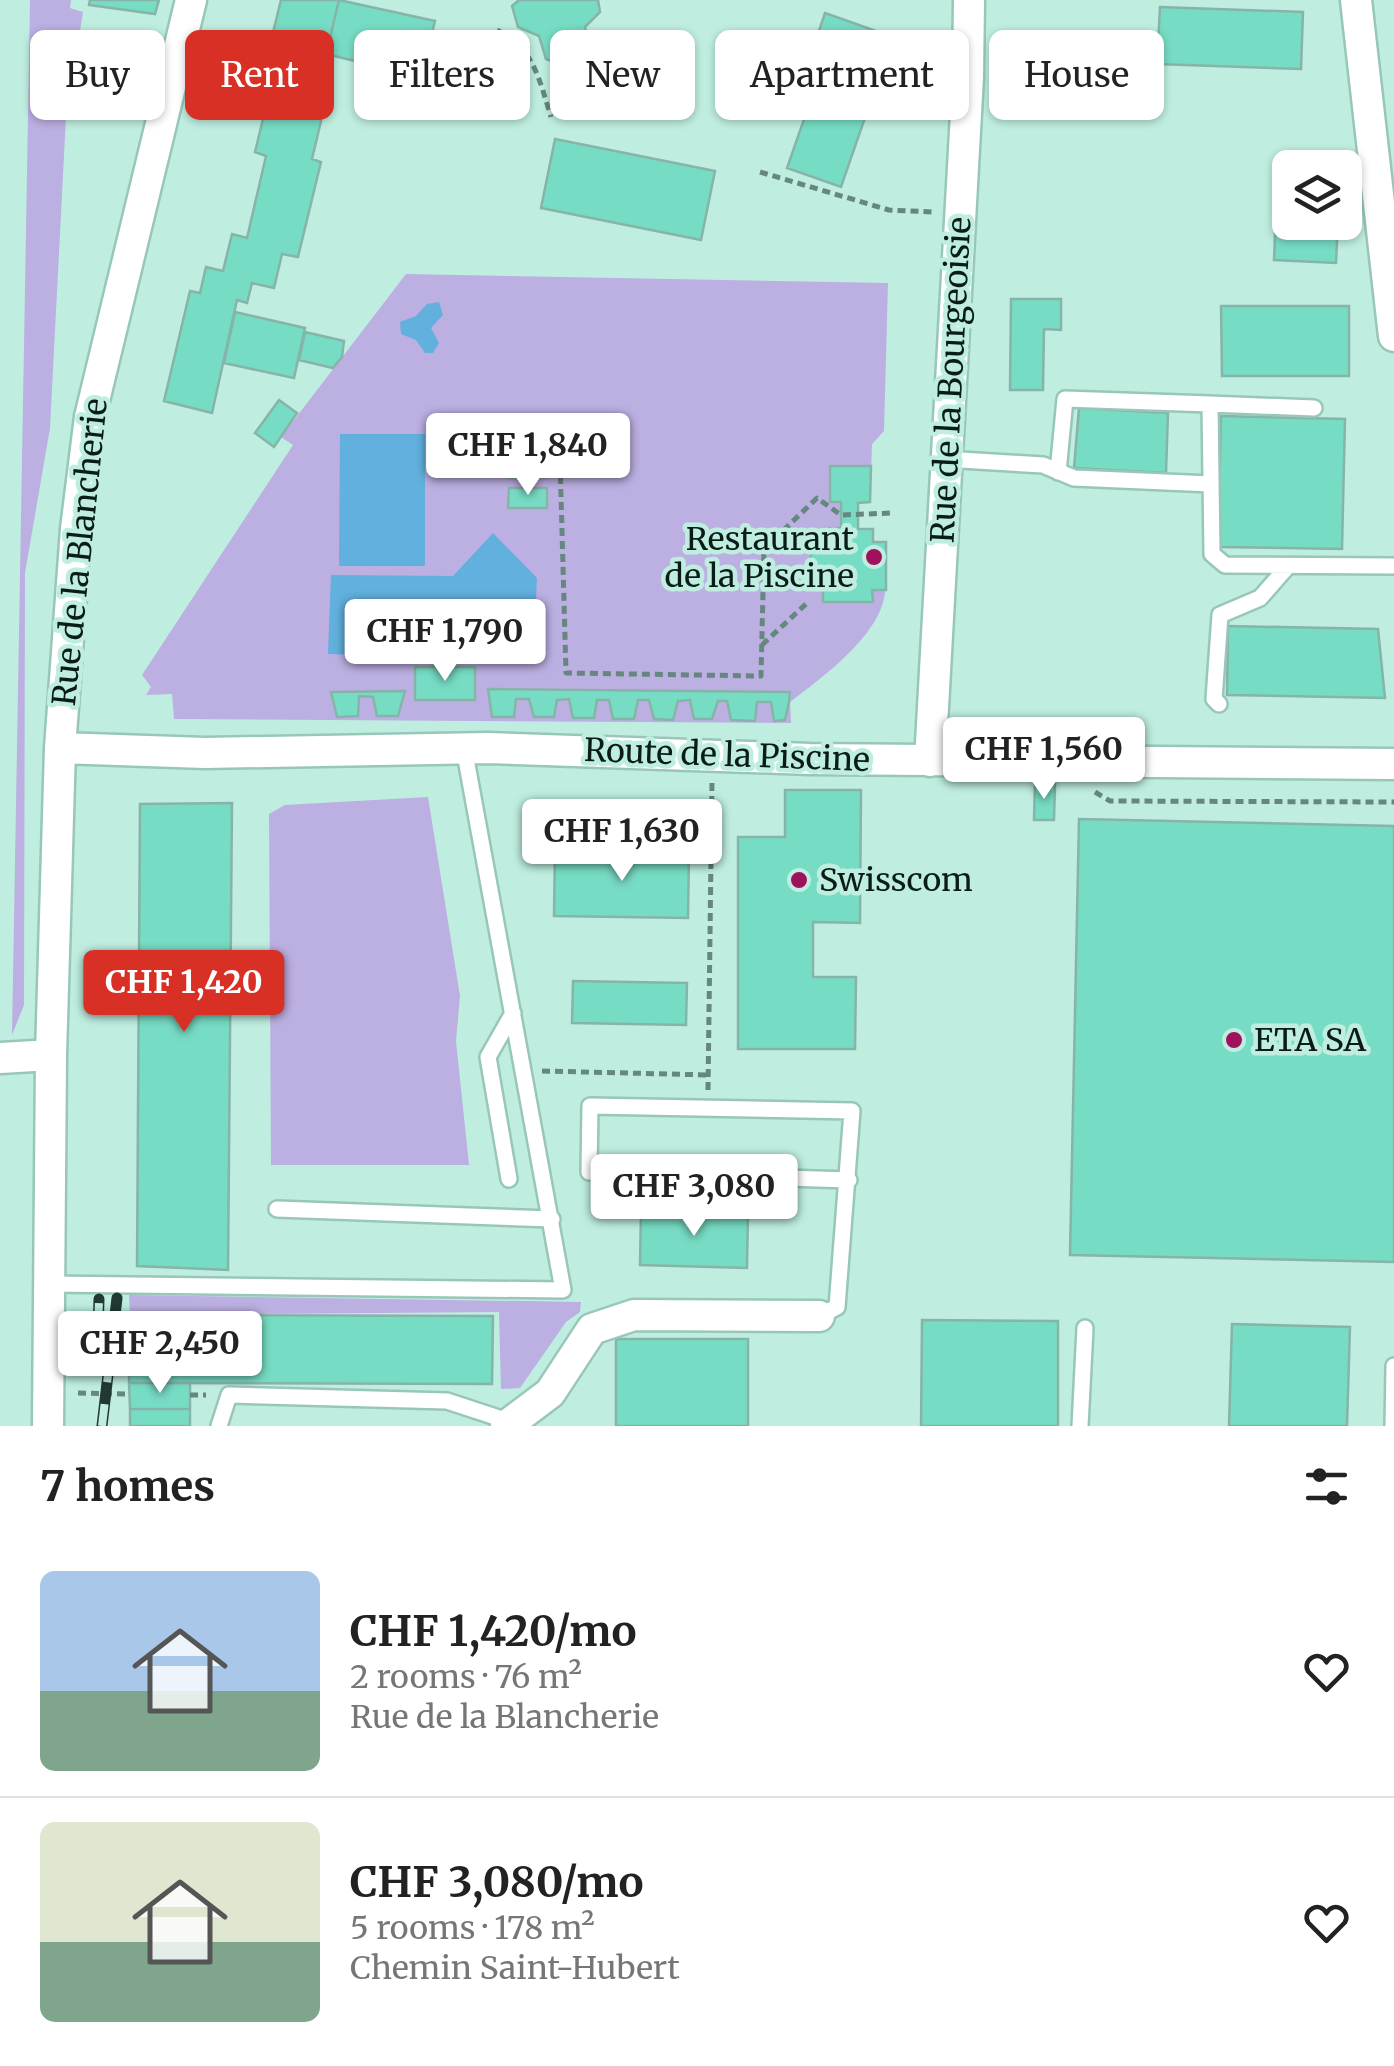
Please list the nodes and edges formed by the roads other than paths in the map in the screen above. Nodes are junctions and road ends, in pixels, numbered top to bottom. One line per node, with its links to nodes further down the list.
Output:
1 (191, 0): 13 (street, Rue de la Blancherie)
2 (968, 0): 7 (street, Rue de la Bourgeoisie)
3 (1356, 0): 4 (street)
4 (1394, 336)
5 (1210, 404): 6 (lane); 8 (lane); 9 (lane)
6 (1314, 408)
7 (944, 459): 8 (lane); 15 (street, Rue de la Bourgeoisie)
8 (1058, 472): 9 (lane)
9 (1211, 484): 10 (lane)
10 (1288, 566): 11 (lane); 12 (lane)
11 (1394, 566)
12 (1219, 704)
13 (60, 748): 14 (street, Route de la Piscine); 18 (street, Rue de la Blancherie)
14 (464, 748): 15 (street, Route de la Piscine); 17 (lane)
15 (930, 760): 16 (street, Route de la Piscine)
16 (1394, 764)
17 (513, 1012): 20 (lane); 23 (lane)
18 (51, 1055): 19 (street); 24 (street, Rue de la Blancherie)
19 (0, 1058)
20 (509, 1179)
21 (848, 1180): 21 (lane); 25 (lane)
22 (277, 1209): 23 (lane)
23 (552, 1219): 24 (lane)
24 (50, 1284): 29 (street, Rue de la Blancherie)
25 (819, 1316): 28 (street)
26 (1084, 1328): 31 (lane)
27 (1394, 1366): 32 (lane)
28 (509, 1424): 30 (lane)
29 (48, 1426)
30 (219, 1426)
31 (1080, 1426)
32 (1393, 1426)

